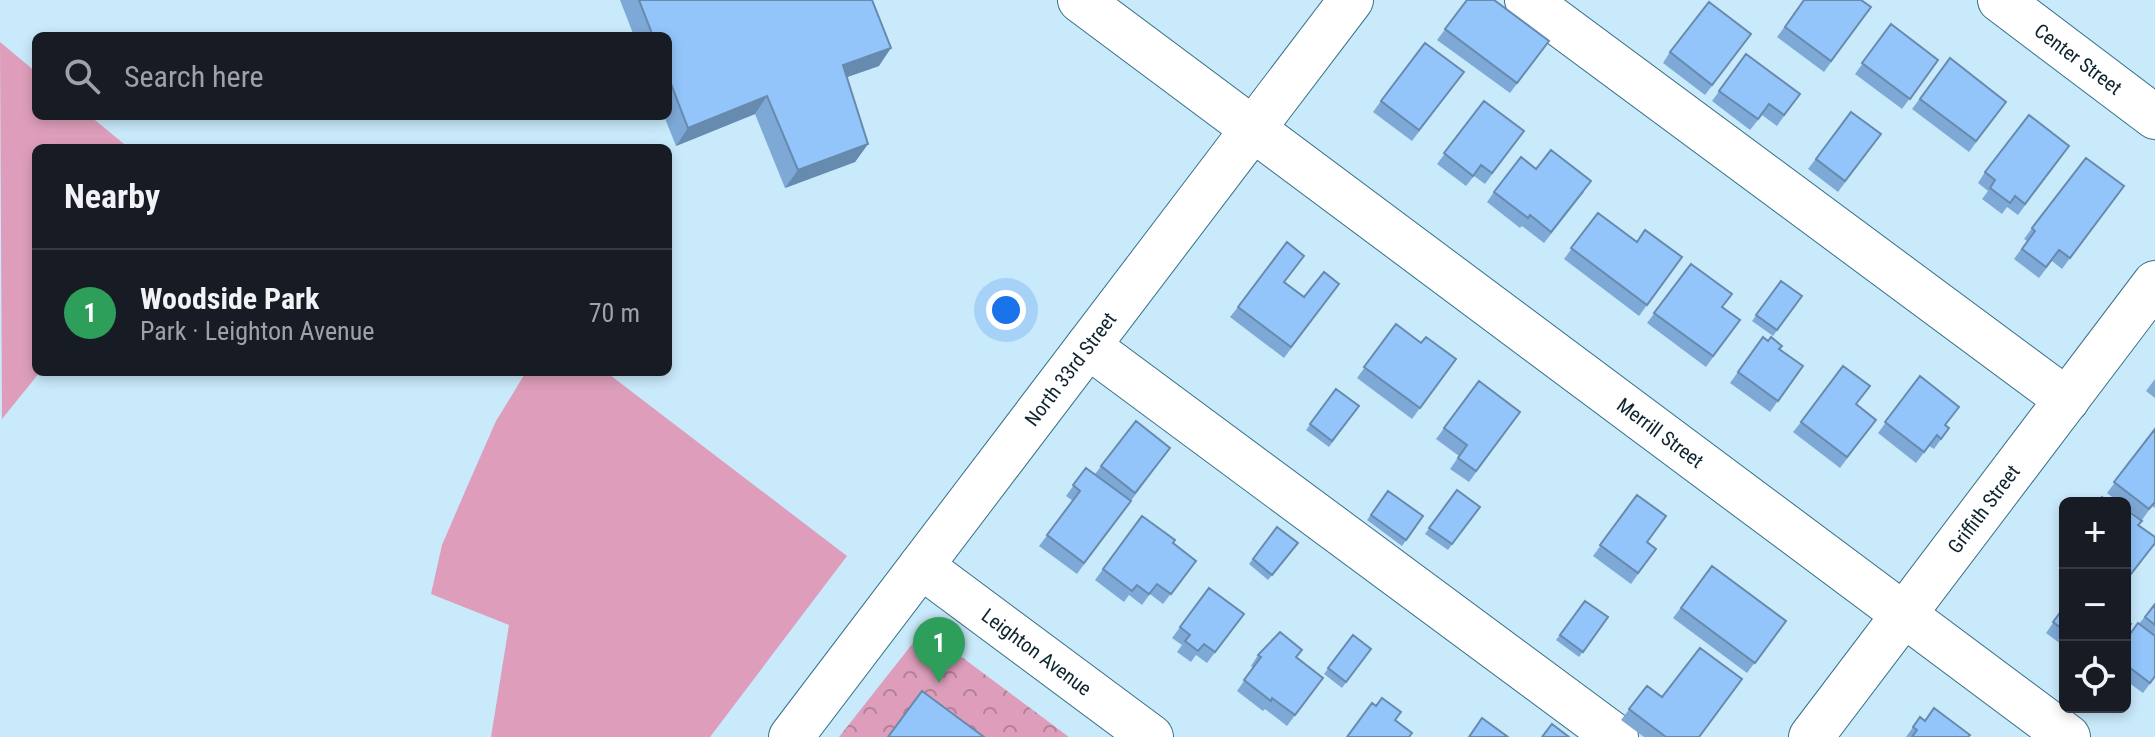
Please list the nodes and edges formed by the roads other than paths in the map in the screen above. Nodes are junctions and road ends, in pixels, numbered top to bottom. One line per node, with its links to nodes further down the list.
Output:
1 (1080, 0): 6 (street, Merrill Street)
2 (1351, 0): 6 (street, North 33rd Street)
3 (1527, 0): 9 (street)
4 (2000, 0): 5 (street, Center Street)
5 (2155, 117)
6 (1253, 129): 8 (street, North 33rd Street); 11 (street, Merrill Street)
7 (2155, 283): 9 (street, Griffith Street)
8 (1088, 346): 10 (street, North 33rd Street); 14 (street)
9 (2067, 400): 11 (street, Griffith Street)
10 (921, 566): 12 (street, North 33rd Street); 13 (street, Leighton Avenue)
11 (1905, 614): 15 (street, Griffith Street); 16 (street, Merrill Street)
12 (791, 737)
13 (1151, 737)
14 (1616, 737)
15 (1811, 737)
16 (2068, 737)

